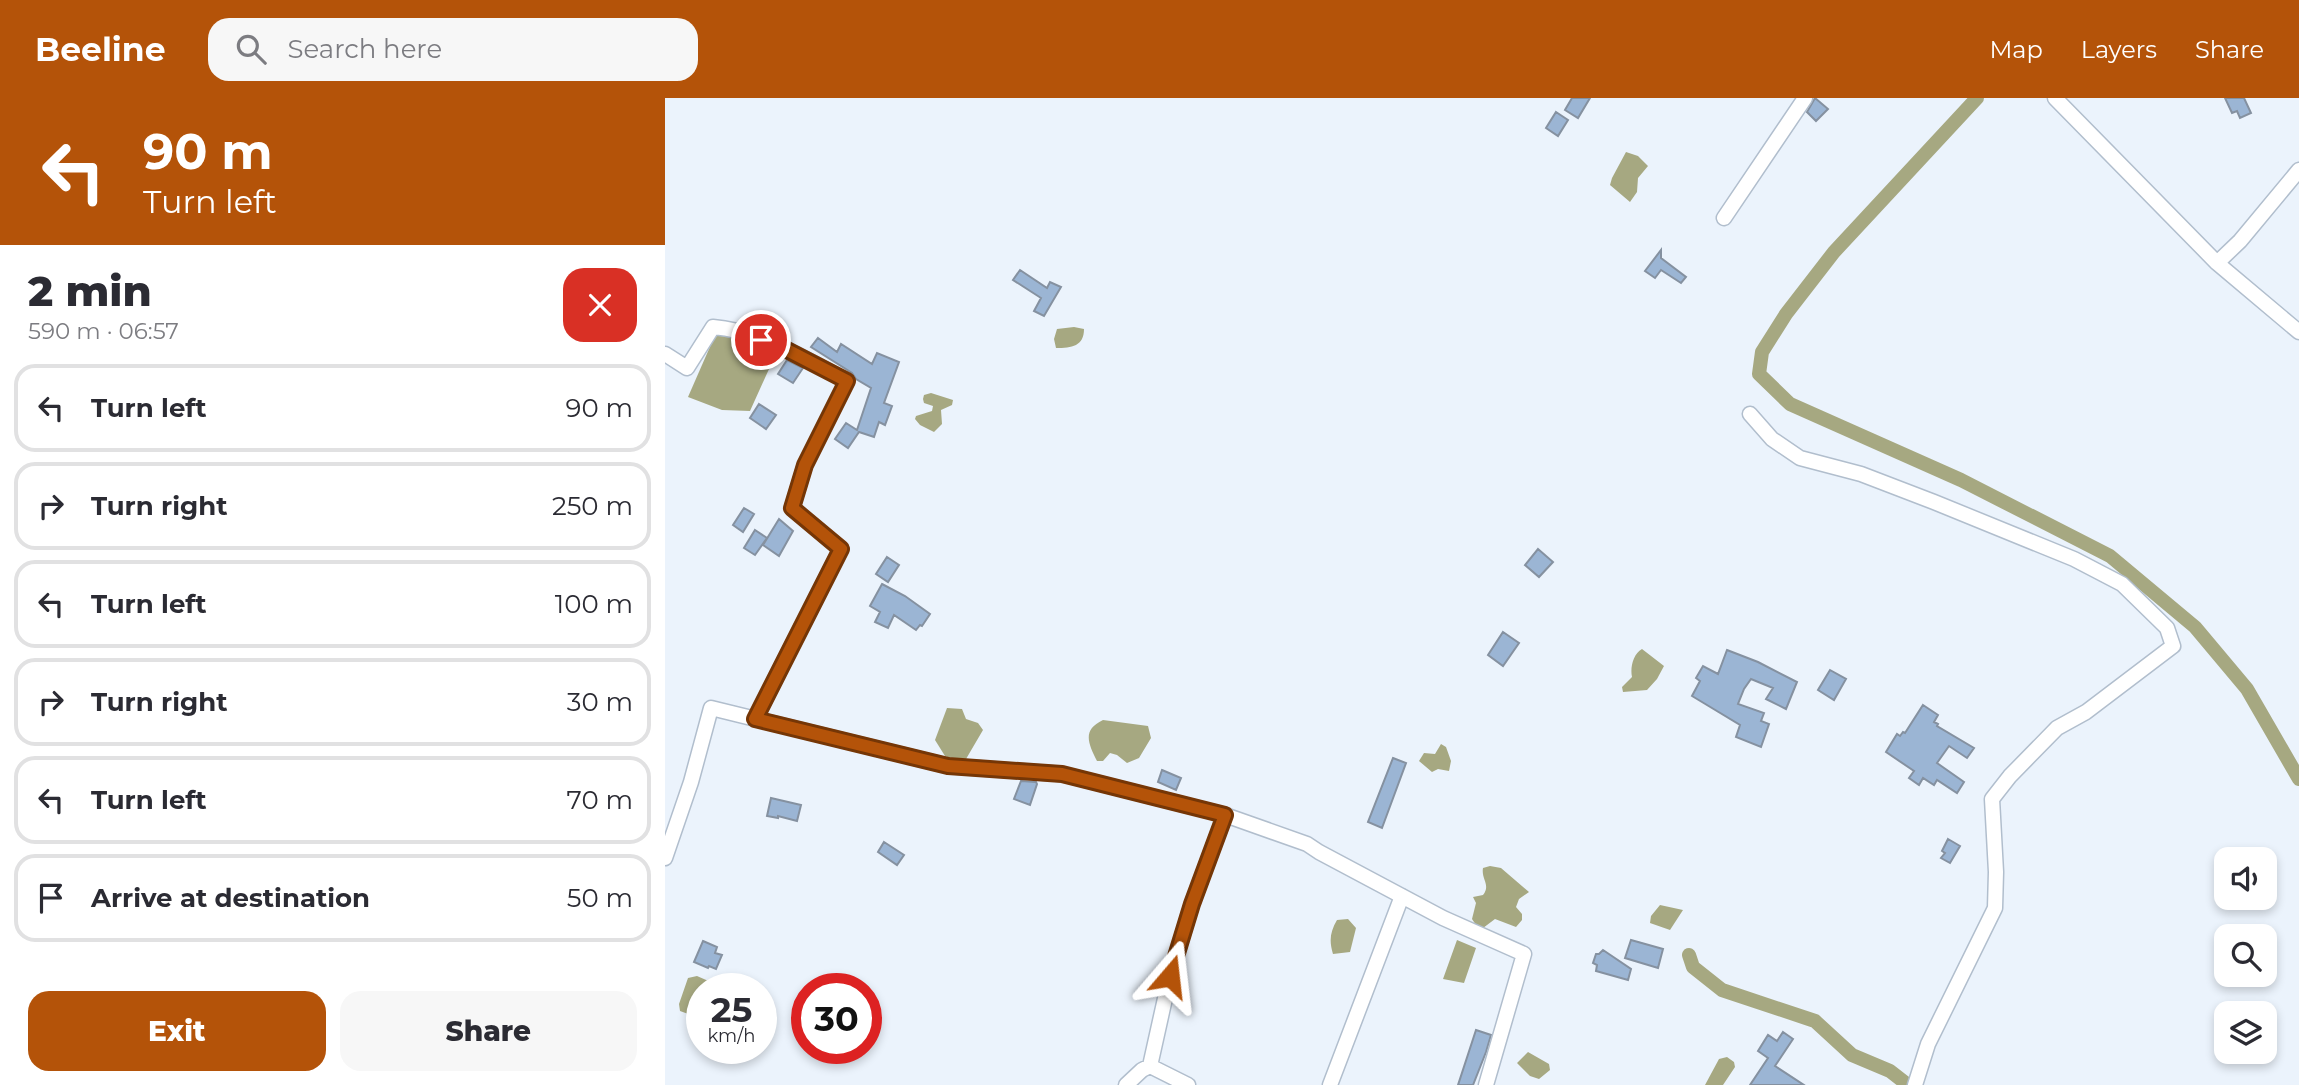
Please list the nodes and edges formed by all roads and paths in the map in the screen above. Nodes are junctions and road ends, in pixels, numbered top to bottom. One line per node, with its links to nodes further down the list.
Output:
1 (1805, 98): 4 (street)
2 (2055, 98): 5 (street)
3 (2299, 170): 5 (street)
4 (1724, 218)
5 (2217, 263): 6 (street)
6 (2299, 332)
7 (665, 354): 9 (street)
8 (1750, 414): 18 (street)
9 (755, 719): 10 (street); 11 (street)
10 (1225, 815): 12 (street); 13 (street)
11 (665, 858)
12 (1402, 896): 16 (street); 17 (street)
13 (1150, 1066): 14 (street); 15 (street)
14 (1126, 1085)
15 (1188, 1085)
16 (1329, 1085)
17 (1486, 1085)
18 (1915, 1085)

